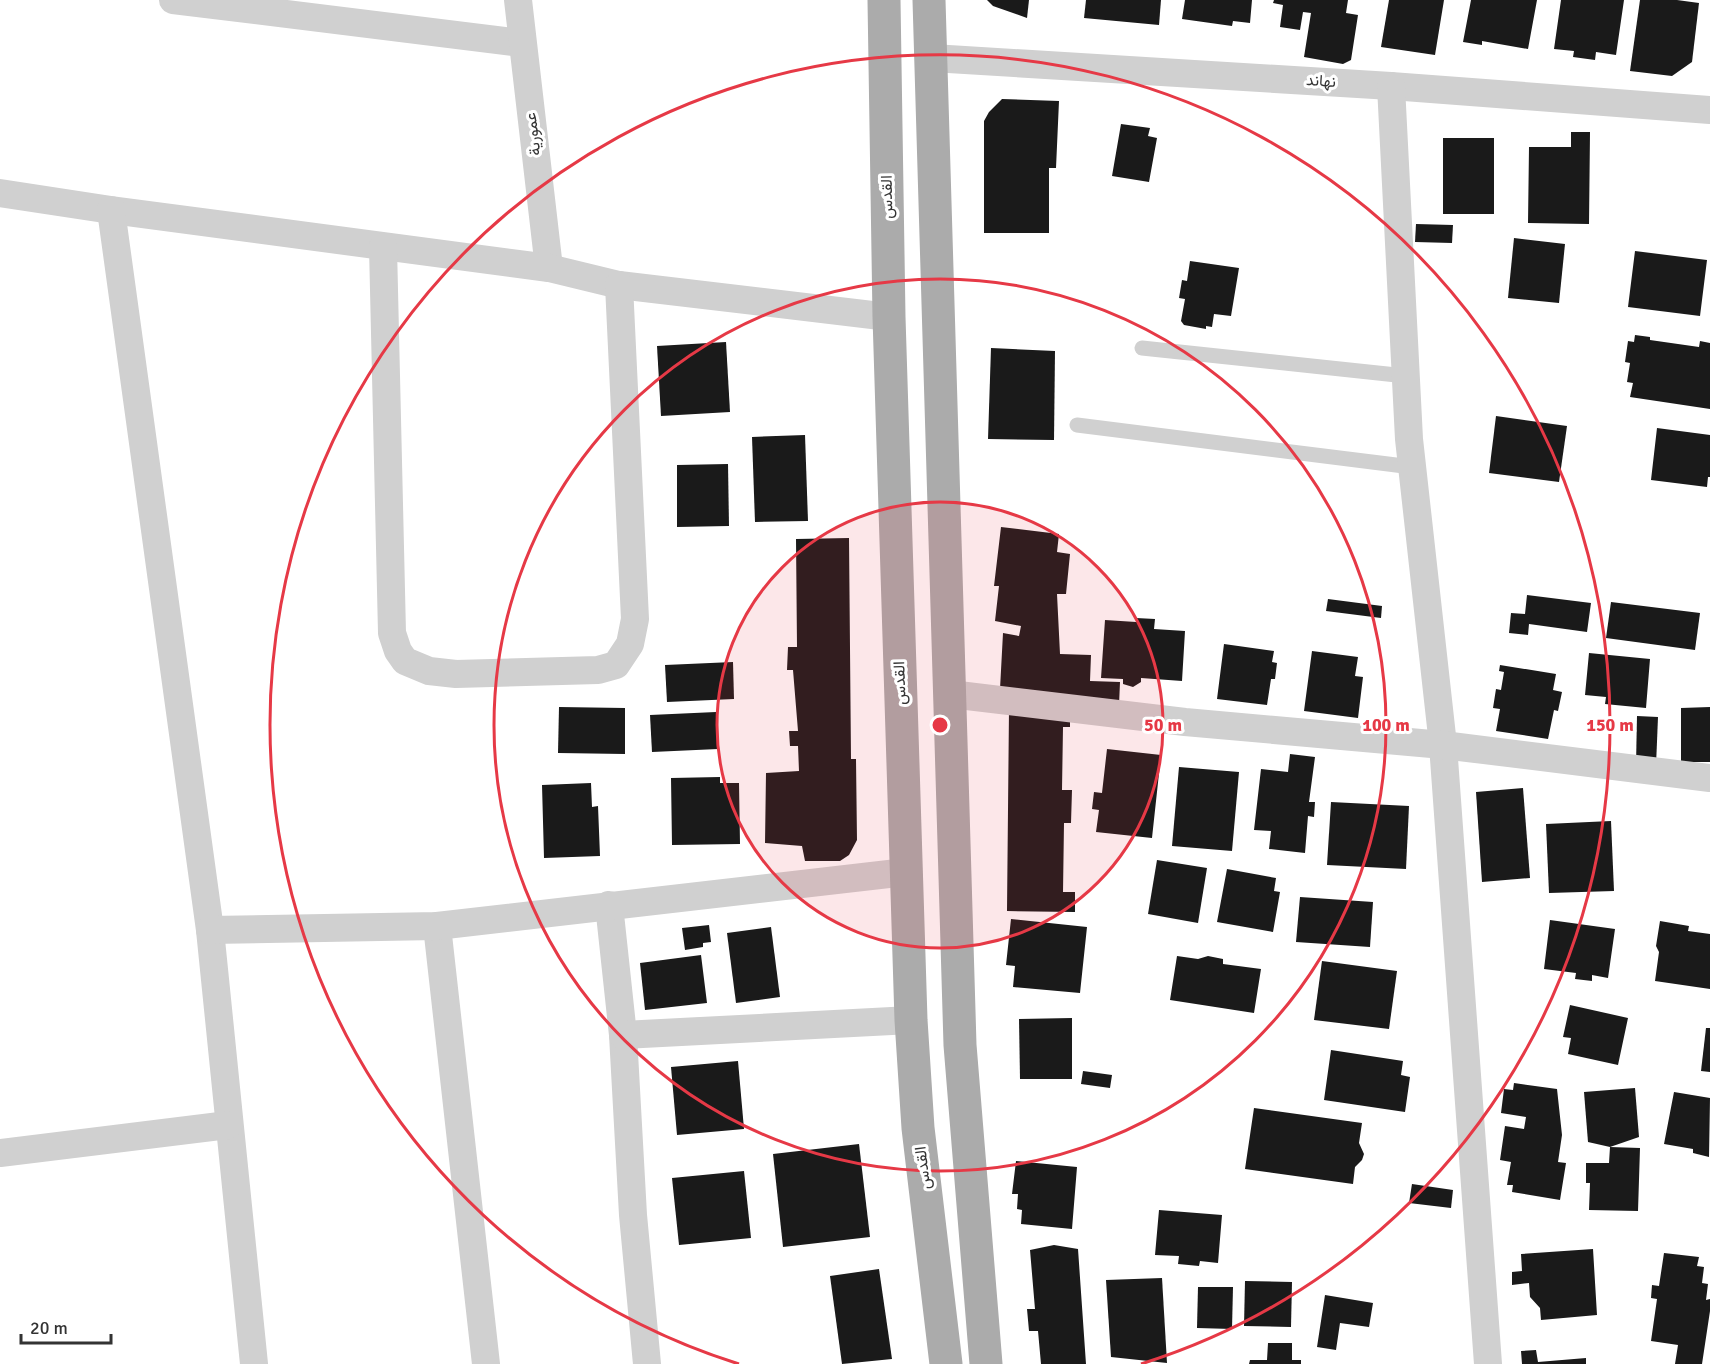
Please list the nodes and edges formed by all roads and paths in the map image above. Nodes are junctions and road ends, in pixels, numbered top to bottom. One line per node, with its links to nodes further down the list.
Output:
1 (173, 0): 5 (street)
2 (518, 0): 5 (street, عمورية)
3 (884, 0): 14 (main road, القدس)
4 (930, 0): 6 (main road)
5 (522, 43): 12 (street, عمورية)
6 (932, 58): 7 (street, نهاند); 19 (main road)
7 (1391, 86): 8 (street, نهاند); 16 (street)
8 (1710, 110)
9 (0, 193): 10 (street)
10 (111, 210): 11 (street); 25 (street)
11 (383, 247): 12 (street); 13 (street)
12 (549, 268): 13 (street)
13 (619, 285): 14 (street)
14 (889, 317): 22 (main road, القدس)
15 (1142, 348): 16 (lane)
16 (1406, 376): 18 (street)
17 (1077, 424): 18 (lane)
18 (1412, 466): 20 (street)
19 (950, 694): 20 (street); 34 (main road)
20 (1443, 745): 21 (street); 35 (street)
21 (1710, 778)
22 (906, 872): 23 (street); 26 (main road, القدس)
23 (609, 905): 24 (street); 27 (street)
24 (437, 926): 25 (street); 31 (street)
25 (210, 930): 28 (street)
26 (911, 1020): 27 (street); 33 (main road, القدس)
27 (623, 1035): 32 (street)
28 (228, 1125): 29 (street); 30 (street)
29 (0, 1153)
30 (254, 1364)
31 (486, 1364)
32 (647, 1364)
33 (946, 1364)
34 (986, 1364)
35 (1488, 1364)

